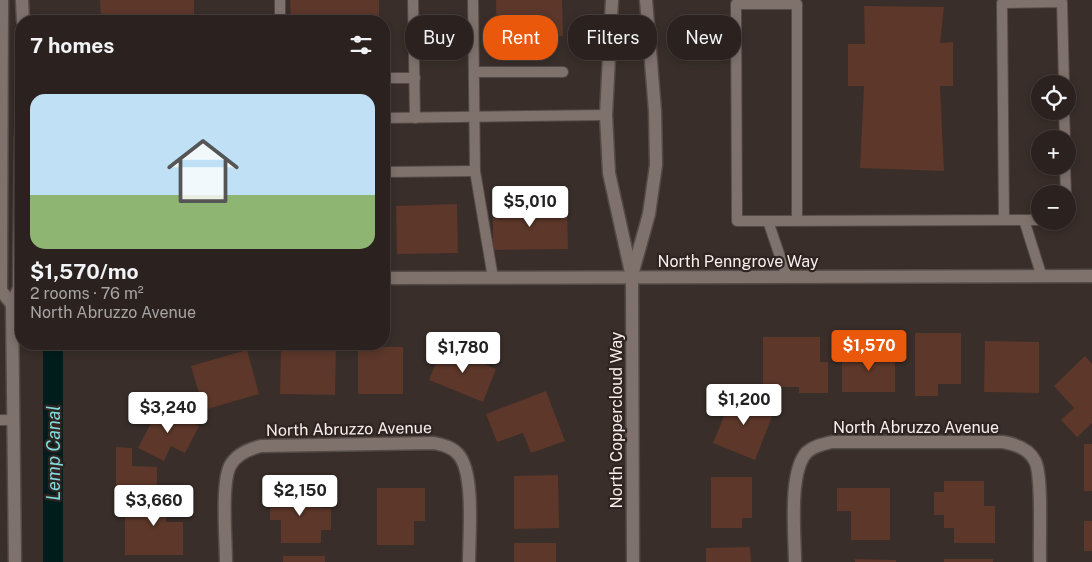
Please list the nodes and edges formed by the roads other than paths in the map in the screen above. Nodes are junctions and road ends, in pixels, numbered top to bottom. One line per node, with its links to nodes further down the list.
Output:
1 (2, 0): 22 (street)
2 (22, 0): 9 (street)
3 (280, 0): 10 (lane)
4 (413, 0): 15 (lane)
5 (473, 0): 11 (lane)
6 (612, 0): 16 (street, North Coppercloud Way)
7 (646, 0): 29 (street, North Coppercloud Way)
8 (1021, 2): 13 (lane); 24 (lane)
9 (22, 15)
10 (280, 15)
11 (474, 72): 12 (lane); 17 (lane)
12 (563, 72)
13 (1064, 75)
14 (390, 78): 15 (lane)
15 (415, 78): 19 (lane)
16 (606, 115): 17 (lane); 29 (street, North Coppercloud Way)
17 (475, 117): 19 (lane); 20 (lane)
18 (390, 118): 19 (lane)
19 (415, 118)
20 (475, 171): 21 (lane); 33 (lane)
21 (390, 172)
22 (1, 188): 35 (street)
23 (797, 220): 24 (lane); 27 (lane); 27 (lane)
24 (1004, 220): 25 (lane)
25 (1024, 220): 26 (lane); 31 (lane)
26 (1031, 220)
27 (768, 221): 30 (lane)
28 (1092, 276): 31 (street, North Penngrove Way)
29 (632, 277): 30 (street, North Penngrove Way); 33 (street, North Penngrove Way); 40 (street, North Coppercloud Way)
30 (787, 277): 31 (street, North Penngrove Way)
31 (1042, 277)
32 (390, 278): 33 (street, North Penngrove Way)
33 (493, 278)
34 (15, 297): 35 (street)
35 (12, 304): 36 (street)
36 (6, 420): 37 (street)
37 (15, 562)
38 (226, 562): 39 (street, North Abruzzo Avenue)
39 (469, 562)
40 (633, 562)
41 (795, 562): 42 (street, North Abruzzo Avenue)
42 (1040, 562)

